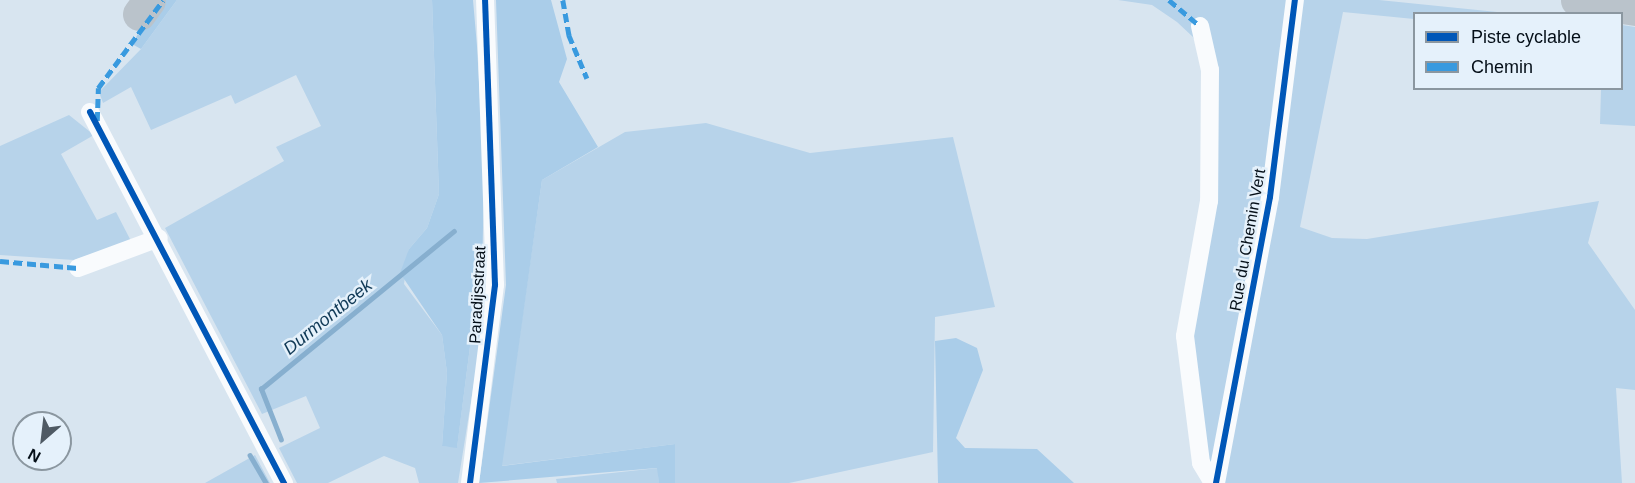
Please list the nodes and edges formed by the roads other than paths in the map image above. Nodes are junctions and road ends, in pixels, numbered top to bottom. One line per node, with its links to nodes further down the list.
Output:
1 (486, 0): 10 (street, Paradijsstraat)
2 (1295, 0): 11 (street, Rue du Chemin Vert)
3 (1577, 0): 4 (highway)
4 (1635, 9)
5 (1200, 26): 11 (street, Rue du Chemin Vert)
6 (90, 112): 7 (street)
7 (159, 238): 8 (street); 9 (street)
8 (78, 268)
9 (284, 483)
10 (470, 483)
11 (1214, 483)

